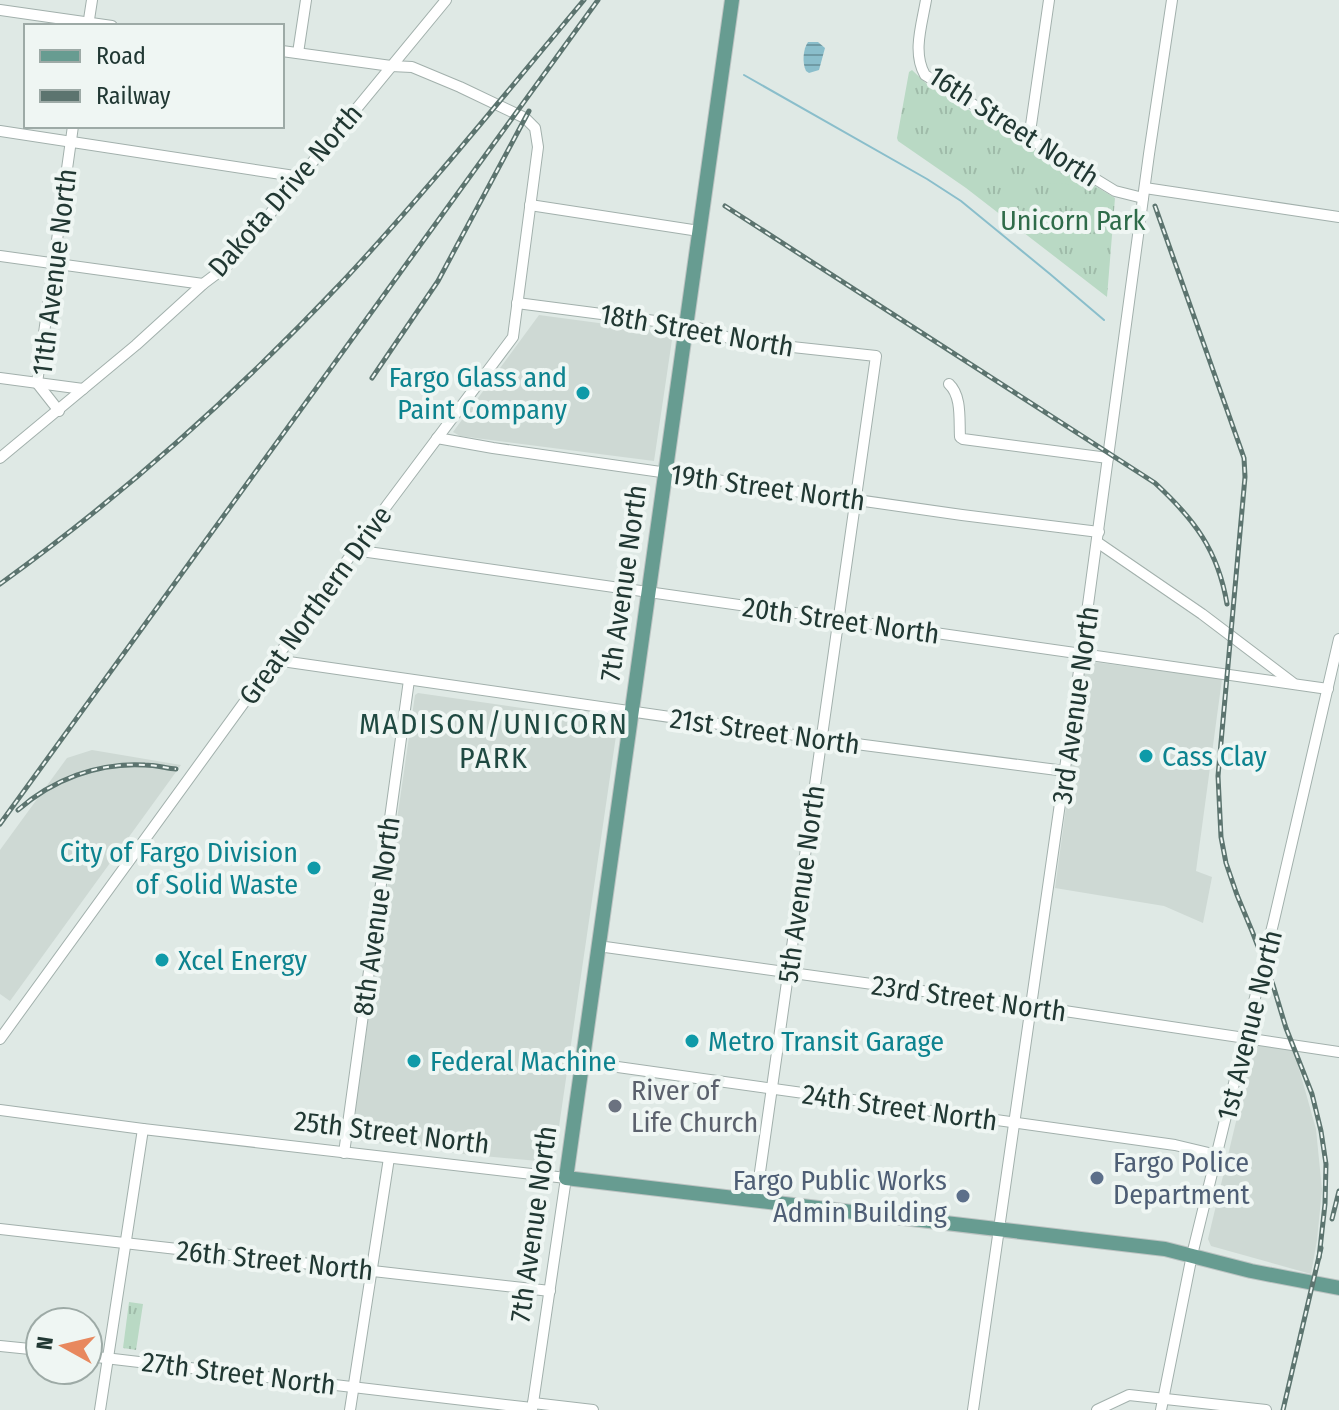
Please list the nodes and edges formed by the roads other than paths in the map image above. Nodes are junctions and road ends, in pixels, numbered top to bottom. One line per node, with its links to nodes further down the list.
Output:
1 (92, 0): 9 (street)
2 (306, 0): 11 (street)
3 (446, 0): 12 (street, Dakota Drive North)
4 (732, 0): 21 (main road, 7th Avenue North)
5 (926, 0): 15 (street, 16th Street North)
6 (1049, 0): 15 (street)
7 (1172, 0): 18 (street, 3rd Avenue North)
8 (0, 10): 9 (street)
9 (88, 24)
10 (284, 51): 11 (street)
11 (298, 53): 12 (street)
12 (391, 66): 17 (street, Dakota Drive North); 19 (street, Great Northern Drive)
13 (73, 128): 16 (street, 11th Avenue North)
14 (0, 131): 16 (street)
15 (1029, 139): 18 (street, 16th Street North)
16 (71, 142): 17 (street); 23 (street, 11th Avenue North)
17 (301, 177): 24 (street, Dakota Drive North)
18 (1144, 193): 20 (street, 16th Street North); 35 (street, 3rd Avenue North)
19 (530, 205): 21 (street); 25 (street, Great Northern Drive)
20 (1339, 217)
21 (699, 231): 26 (main road, 7th Avenue North)
22 (0, 256): 23 (street)
23 (54, 263): 24 (street); 29 (street, 11th Avenue North)
24 (203, 284): 31 (street, Dakota Drive North)
25 (517, 303): 26 (street, 18th Street North); 33 (street, Great Northern Drive)
26 (686, 325): 27 (street, 18th Street North); 36 (main road, 7th Avenue North)
27 (876, 356): 37 (street, 5th Avenue North)
28 (0, 378): 29 (street)
29 (37, 383): 31 (street); 32 (street, 11th Avenue North)
30 (949, 384): 35 (street)
31 (83, 389): 32 (street, Dakota Drive North)
32 (59, 411): 34 (street, Dakota Drive North)
33 (437, 438): 36 (street, 19th Street North); 39 (street, Great Northern Drive)
34 (0, 458)
35 (1108, 458): 38 (street, 3rd Avenue North)
36 (665, 472): 37 (street, 19th Street North); 40 (main road, 7th Avenue North)
37 (856, 500): 38 (street, 19th Street North); 41 (street, 5th Avenue North)
38 (1098, 537): 43 (street, 3rd Avenue North); 46 (street, 19th Street North)
39 (354, 550): 40 (street, 20th Street North); 44 (street, Great Northern Drive)
40 (648, 593): 41 (street, 20th Street North); 48 (main road, 7th Avenue North)
41 (839, 620): 43 (street, 20th Street North); 49 (street, 5th Avenue North)
42 (1339, 639): 47 (street, 1st Avenue North)
43 (1082, 654): 46 (street, 20th Street North); 50 (street, 3rd Avenue North)
44 (275, 660): 45 (street, 21st Street North); 55 (street, Great Northern Drive)
45 (409, 680): 48 (street, 21st Street North); 62 (street, 8th Avenue North)
46 (1295, 684): 47 (street, 20th Street North)
47 (1328, 689): 54 (street, 1st Avenue North)
48 (631, 712): 49 (street, 21st Street North); 51 (main road, 7th Avenue North)
49 (822, 739): 50 (street, 21st Street North); 52 (street, 5th Avenue North)
50 (1065, 771): 53 (street, 3rd Avenue North)
51 (598, 946): 52 (street, 23rd Street North); 57 (main road, 7th Avenue North)
52 (789, 972): 53 (street, 23rd Street North); 58 (street, 5th Avenue North)
53 (1031, 1006): 54 (street, 23rd Street North); 60 (street, 3rd Avenue North)
54 (1246, 1038): 56 (street, 23rd Street North); 63 (street, 1st Avenue North)
55 (0, 1039)
56 (1339, 1052)
57 (582, 1062): 58 (street, 24th Street North); 65 (main road, 7th Avenue North)
58 (772, 1089): 60 (street, 24th Street North); 66 (street, 5th Avenue North)
59 (0, 1110): 61 (street, 25th Street North)
60 (1015, 1123): 63 (street, 24th Street North); 68 (street, 3rd Avenue North)
61 (143, 1129): 62 (street, 25th Street North); 69 (street)
62 (344, 1153): 64 (street, 25th Street North)
63 (1217, 1155): 70 (street, 1st Avenue North)
64 (389, 1158): 65 (street, 25th Street North); 71 (street)
65 (566, 1178): 66 (main road, 25th Street North); 73 (street, 7th Avenue North)
66 (756, 1200): 68 (main road, 25th Street North)
67 (0, 1229): 69 (street, 26th Street North)
68 (999, 1229): 70 (main road, 25th Street North); 84 (street, 3rd Avenue North)
69 (126, 1243): 71 (street, 26th Street North); 77 (street)
70 (1192, 1255): 72 (main road, 25th Street North); 79 (street, 1st Avenue North)
71 (372, 1271): 73 (street, 26th Street North); 78 (street)
72 (1339, 1288)
73 (550, 1291): 80 (street, 7th Avenue North)
74 (0, 1346): 75 (street)
75 (24, 1348)
76 (104, 1358): 77 (street, 27th Street North)
77 (108, 1358): 78 (street, 27th Street North); 81 (street)
78 (355, 1386): 80 (street, 27th Street North); 82 (street)
79 (1162, 1404): 85 (street); 86 (street)
80 (533, 1407): 83 (street, 27th Street North)
81 (100, 1410)
82 (350, 1410)
83 (593, 1410)
84 (973, 1410)
85 (1097, 1410)
86 (1266, 1410)

